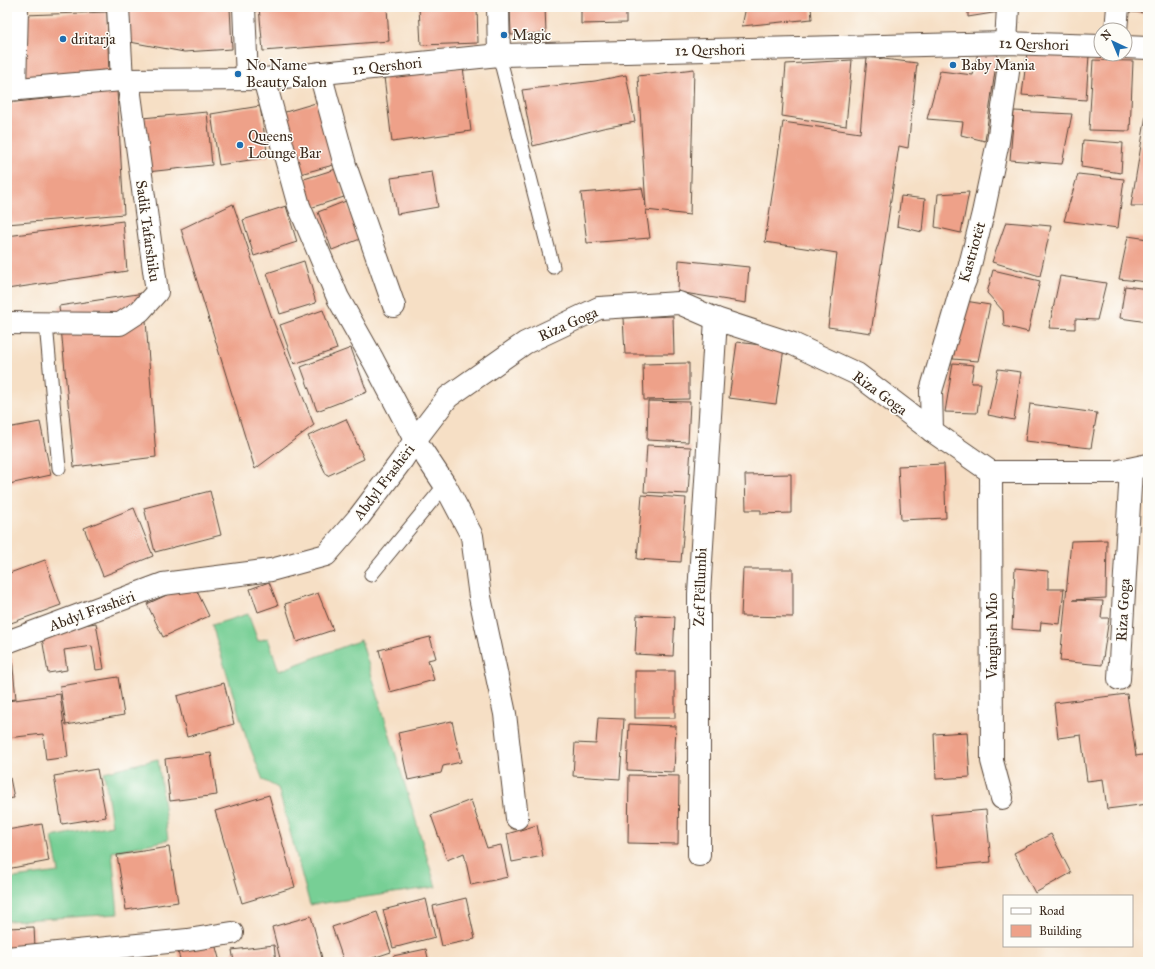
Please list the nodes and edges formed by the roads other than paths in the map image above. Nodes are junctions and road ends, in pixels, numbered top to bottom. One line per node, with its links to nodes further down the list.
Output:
1 (16, 7): 17 (street)
2 (118, 7): 16 (street, Sadik Tafarshiku)
3 (244, 7): 15 (street)
4 (498, 7): 12 (street)
5 (1008, 7): 8 (street)
6 (1118, 7): 7 (street)
7 (1117, 22)
8 (1006, 42): 9 (street, 12 Qershori); 12 (street, 12 Qershori)
9 (1093, 46)
10 (1133, 47): 11 (street)
11 (1148, 48)
12 (499, 55): 14 (street, 12 Qershori); 18 (lane)
13 (1008, 72): 23 (street, Kastriotët)
14 (320, 73): 15 (street, 12 Qershori); 19 (street)
15 (256, 79): 16 (street, 12 Qershori); 24 (street)
16 (125, 80): 17 (street, 12 Qershori); 22 (street, Sadik Tafarshiku)
17 (11, 90)
18 (552, 267)
19 (394, 306)
20 (716, 319): 23 (street, Riza Goga); 24 (street, Riza Goga); 34 (street, Zef Pëllumbi)
21 (7, 323): 22 (street, Sadik Tafarshiku)
22 (46, 324): 26 (lane)
23 (932, 431): 27 (street, Riza Goga)
24 (414, 440): 28 (street, Abdyl Frashëri); 30 (street, Abdyl Frashëri)
25 (1139, 467): 27 (street, Riza Goga); 31 (street, Riza Goga)
26 (59, 468)
27 (991, 472): 32 (street, Vangjush Mio)
28 (445, 485): 29 (lane); 33 (street, Abdyl Frashëri)
29 (371, 575)
30 (7, 642)
31 (1119, 679)
32 (1002, 798)
33 (517, 818)
34 (699, 855)
35 (232, 933): 36 (street)
36 (7, 958)

